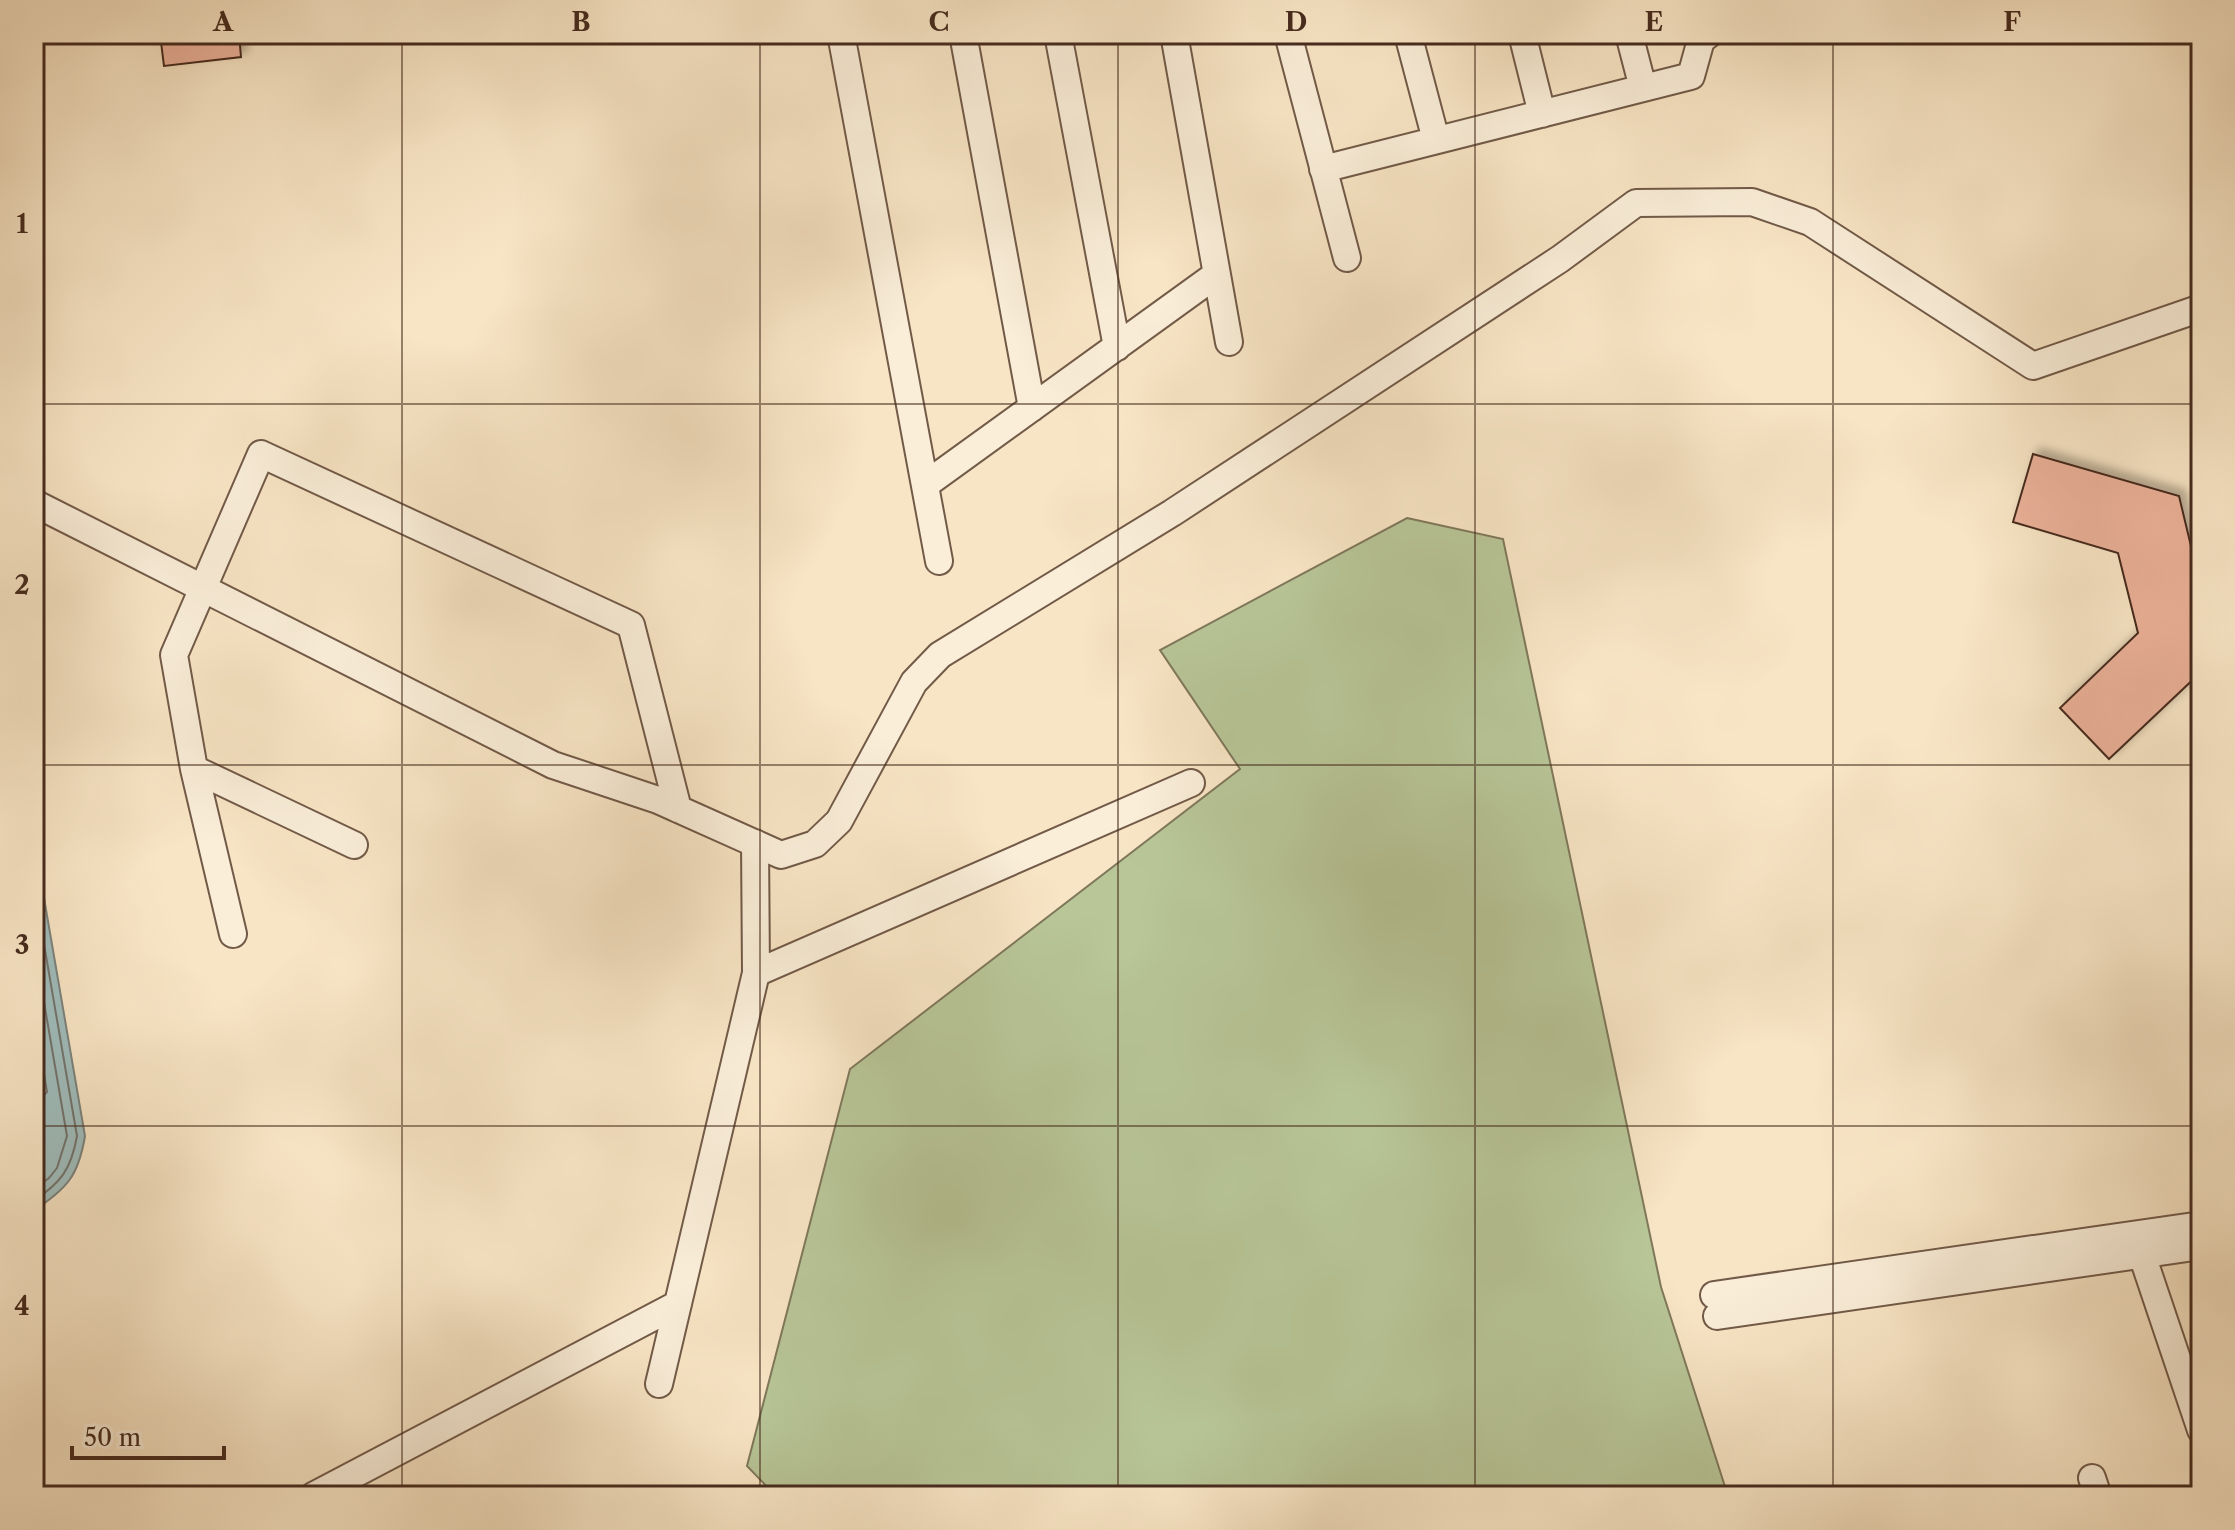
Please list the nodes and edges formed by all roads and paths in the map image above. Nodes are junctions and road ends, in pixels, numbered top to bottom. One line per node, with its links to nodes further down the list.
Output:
1 (841, 34): 20 (street)
2 (963, 34): 19 (street)
3 (1058, 34): 18 (street)
4 (1174, 34): 15 (street)
5 (1288, 34): 13 (street)
6 (1408, 34): 12 (street)
7 (1522, 34): 11 (street)
8 (1629, 34): 10 (street)
9 (1709, 34): 10 (street)
10 (1643, 88): 11 (street)
11 (1542, 114): 12 (street)
12 (1436, 140): 13 (street)
13 (1323, 169): 14 (street)
14 (1347, 258)
15 (1217, 274): 17 (street); 18 (street)
16 (2201, 308): 27 (street)
17 (1229, 342)
18 (1117, 347): 19 (street)
19 (1032, 408): 20 (street)
20 (925, 485): 22 (street)
21 (34, 503): 23 (street)
22 (939, 561)
23 (203, 588): 24 (street); 26 (street); 26 (street)
24 (194, 769): 28 (street); 29 (street)
25 (1191, 783): 30 (street)
26 (678, 809): 27 (street)
27 (755, 843): 30 (street)
28 (354, 845)
29 (233, 934)
30 (756, 973): 34 (street)
31 (2201, 1225): 32 (street)
32 (2148, 1243): 33 (street); 35 (street); 36 (street); 38 (street)
33 (2201, 1246)
34 (678, 1304): 37 (street); 39 (street)
35 (1716, 1306)
36 (2201, 1373)
37 (659, 1384)
38 (2201, 1430)
39 (313, 1496)

